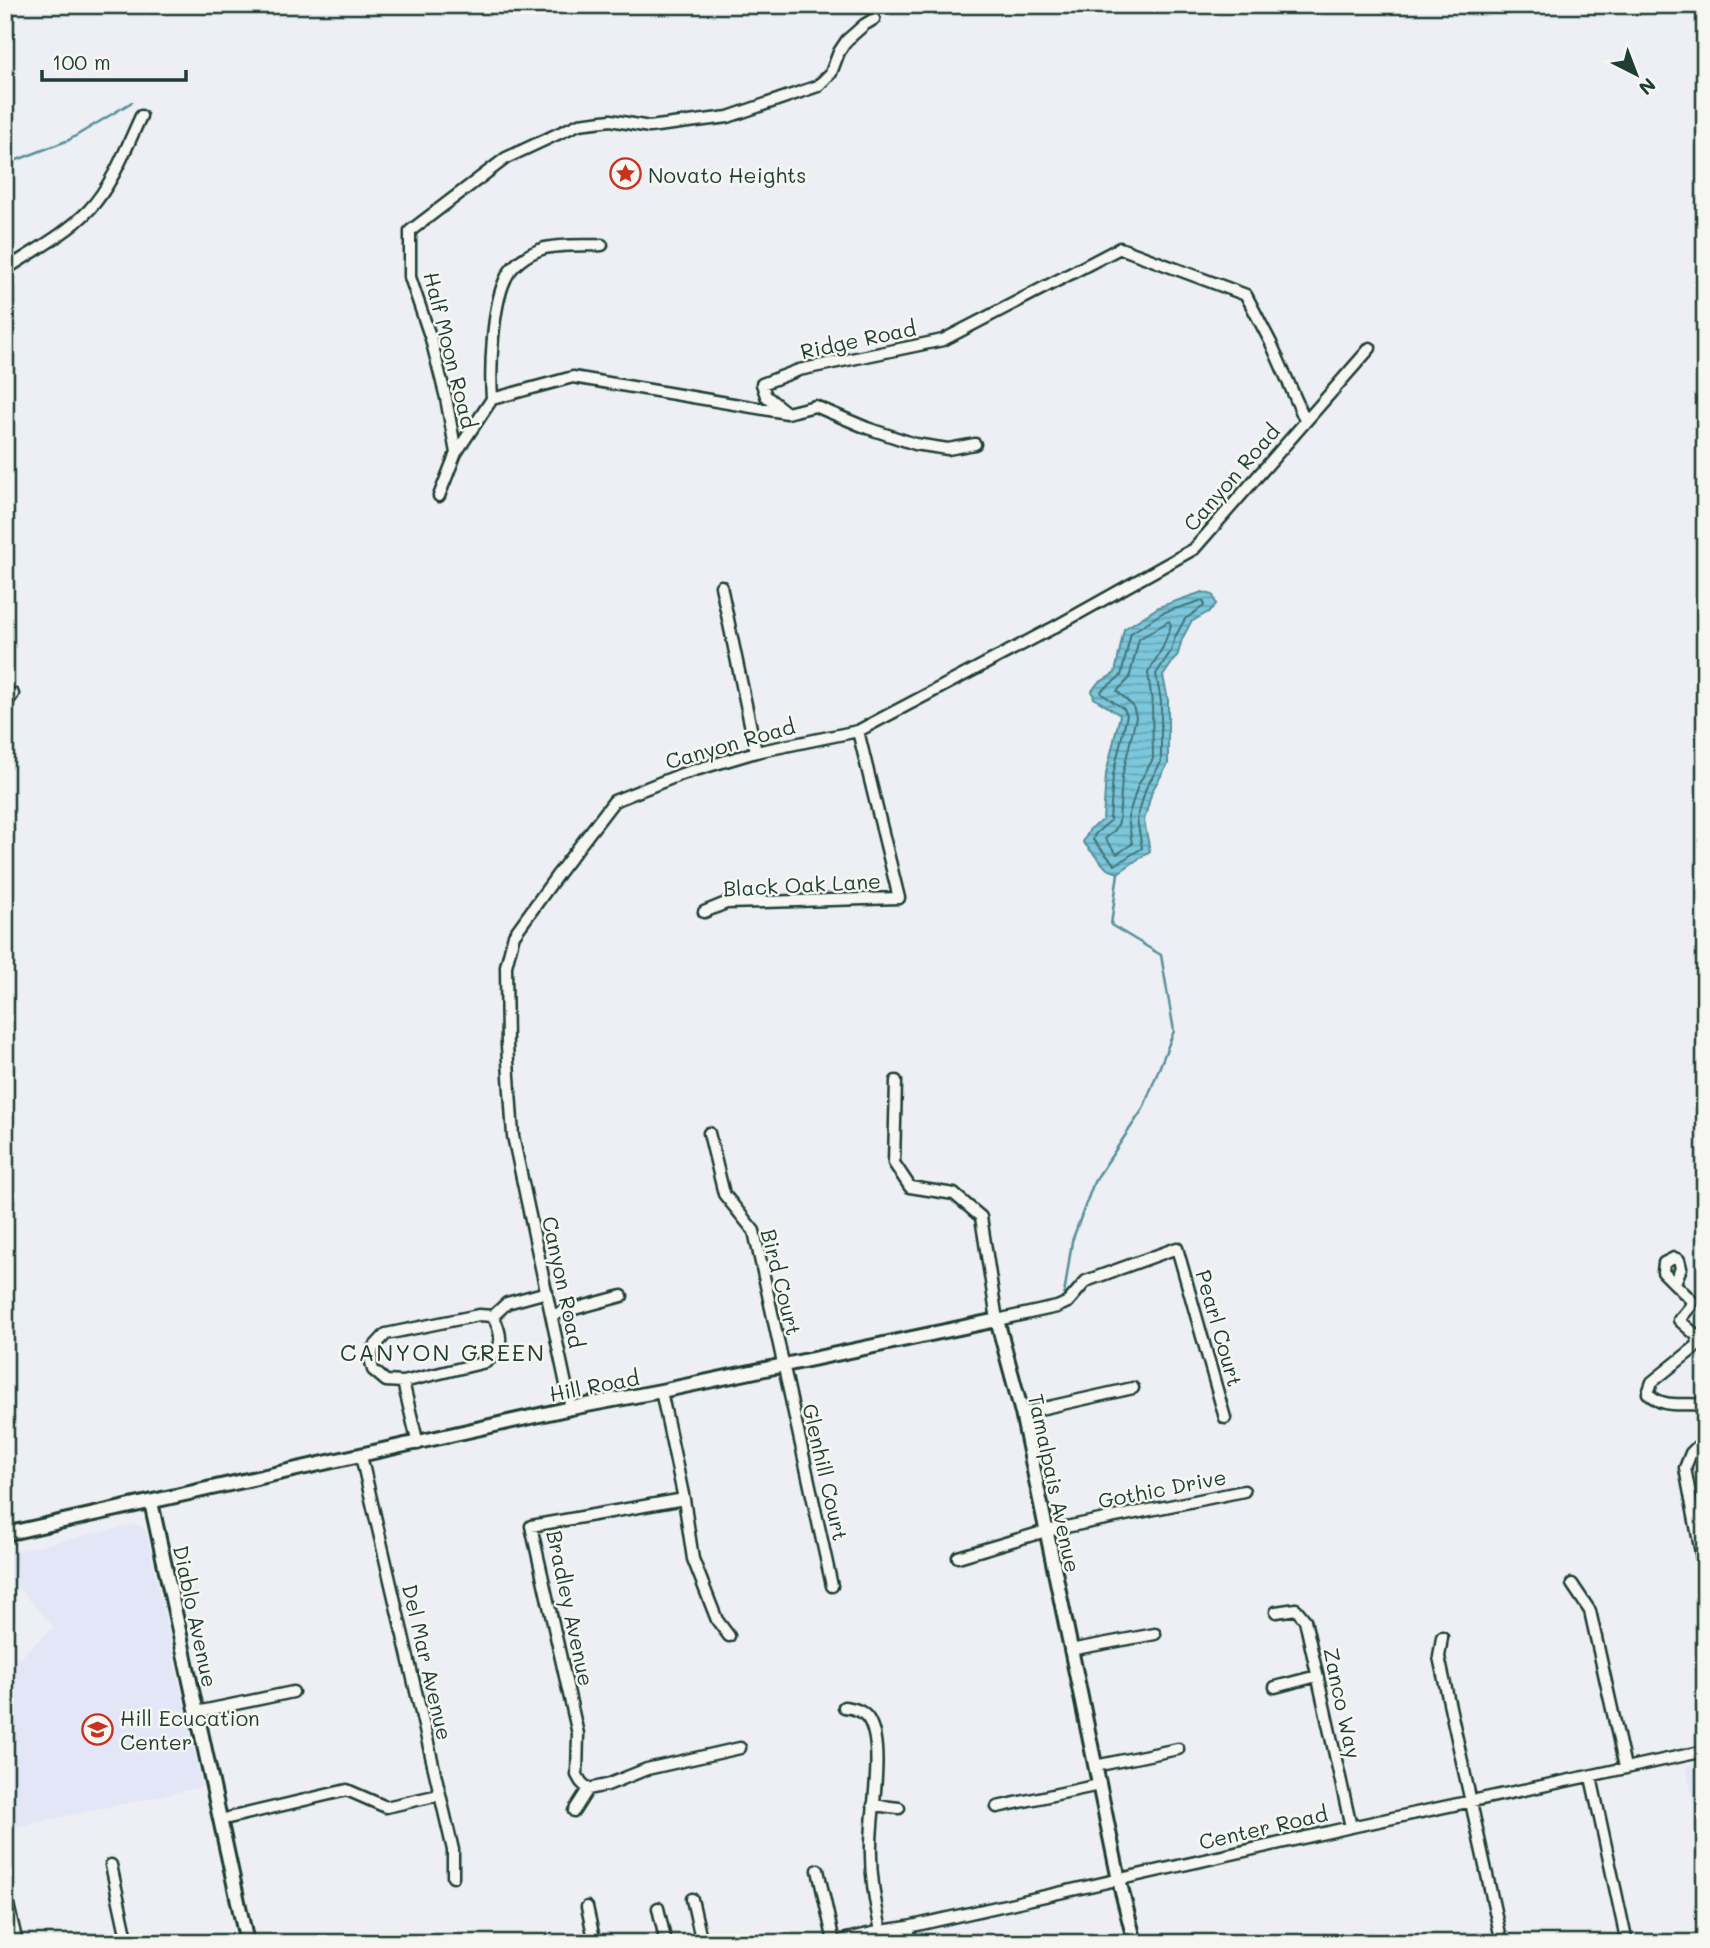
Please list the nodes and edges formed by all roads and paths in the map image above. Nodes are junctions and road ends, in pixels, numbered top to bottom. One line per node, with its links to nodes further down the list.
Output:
1 (874, 19): 10 (street, Half Moon Road)
2 (141, 116): 4 (street)
3 (602, 245): 6 (street)
4 (5, 271)
5 (1370, 348): 8 (street, Canyon Road)
6 (492, 399): 7 (street); 10 (street)
7 (787, 413): 8 (street, Ridge Road); 9 (street)
8 (1305, 420): 15 (street, Canyon Road)
9 (975, 444)
10 (456, 453): 11 (street)
11 (439, 496)
12 (721, 586): 16 (street)
13 (13, 694): 14 (street)
14 (5, 705)
15 (858, 731): 16 (street, Canyon Road); 17 (street, Black Oak Lane)
16 (756, 752): 22 (street, Canyon Road)
17 (704, 912)
18 (896, 1081): 26 (street, Tamalpais Avenue)
19 (709, 1133): 27 (street, Bird Court)
20 (1177, 1248): 26 (street, Hill Road); 34 (street, Pearl Court)
21 (1675, 1283): 31 (street)
22 (547, 1292): 24 (street, Canyon Road); 25 (street)
23 (622, 1296): 24 (street)
24 (552, 1315): 32 (street, Canyon Road)
25 (494, 1316): 28 (street); 28 (street)
26 (997, 1320): 27 (street, Hill Road); 33 (street, Tamalpais Avenue)
27 (783, 1366): 30 (street, Hill Road); 46 (street, Glenhill Court)
28 (403, 1382): 36 (street)
29 (1133, 1388): 33 (street)
30 (661, 1391): 32 (street, Hill Road); 39 (street)
31 (1705, 1405)
32 (571, 1408): 36 (street, Hill Road)
33 (1022, 1413): 41 (street, Tamalpais Avenue)
34 (1225, 1418)
35 (1705, 1439): 44 (street)
36 (418, 1444): 37 (street, Hill Road)
37 (361, 1456): 40 (street, Hill Road); 65 (street, Del Mar Avenue)
38 (1244, 1491): 41 (street, Gothic Drive)
39 (684, 1499): 49 (street); 64 (street, Bradley Avenue)
40 (151, 1502): 42 (street, Hill Road); 56 (street, Diablo Avenue)
41 (1046, 1531): 43 (street, Gothic Drive); 51 (street, Tamalpais Avenue)
42 (5, 1534)
43 (958, 1557)
44 (1705, 1573)
45 (1572, 1584): 61 (street)
46 (832, 1586)
47 (1276, 1612): 52 (street, Zanco Way)
48 (1155, 1634): 51 (street)
49 (729, 1636)
50 (1442, 1637): 66 (street)
51 (1070, 1650): 60 (street, Tamalpais Avenue)
52 (1317, 1676): 53 (street); 72 (street, Zanco Way)
53 (1275, 1687)
54 (293, 1692): 56 (street)
55 (844, 1707): 67 (street)
56 (197, 1712): 71 (street, Diablo Avenue)
57 (740, 1748): 64 (street)
58 (1178, 1749): 60 (street)
59 (1705, 1751): 61 (street, Center Road)
60 (1095, 1766): 63 (street, Tamalpais Avenue)
61 (1625, 1767): 62 (street, Center Road)
62 (1591, 1777): 66 (street, Center Road); 95 (street)
63 (1099, 1785): 68 (street); 76 (street, Tamalpais Avenue)
64 (588, 1789): 70 (street)
65 (439, 1795): 71 (street); 75 (street, Del Mar Avenue)
66 (1471, 1801): 72 (street, Center Road); 94 (street)
67 (873, 1805): 69 (street); 82 (street)
68 (997, 1807)
69 (899, 1808)
70 (574, 1811)
71 (220, 1821): 86 (street, Diablo Avenue)
72 (1351, 1827): 76 (street, Center Road)
73 (111, 1865): 85 (street)
74 (818, 1870): 83 (street)
75 (453, 1877)
76 (1119, 1880): 81 (street, Center Road); 91 (street, Tamalpais Avenue)
77 (5, 1892): 84 (street)
78 (692, 1899): 89 (street)
79 (587, 1907): 87 (street)
80 (658, 1908): 88 (street)
81 (908, 1927): 82 (street, Center Road); 90 (street)
82 (880, 1931): 83 (street, Center Road)
83 (831, 1942)
84 (17, 1943)
85 (128, 1943)
86 (247, 1943)
87 (595, 1943)
88 (666, 1943)
89 (702, 1943)
90 (911, 1943)
91 (1135, 1943)
92 (1358, 1943): 93 (street)
93 (1369, 1943)
94 (1502, 1943)
95 (1627, 1943)

